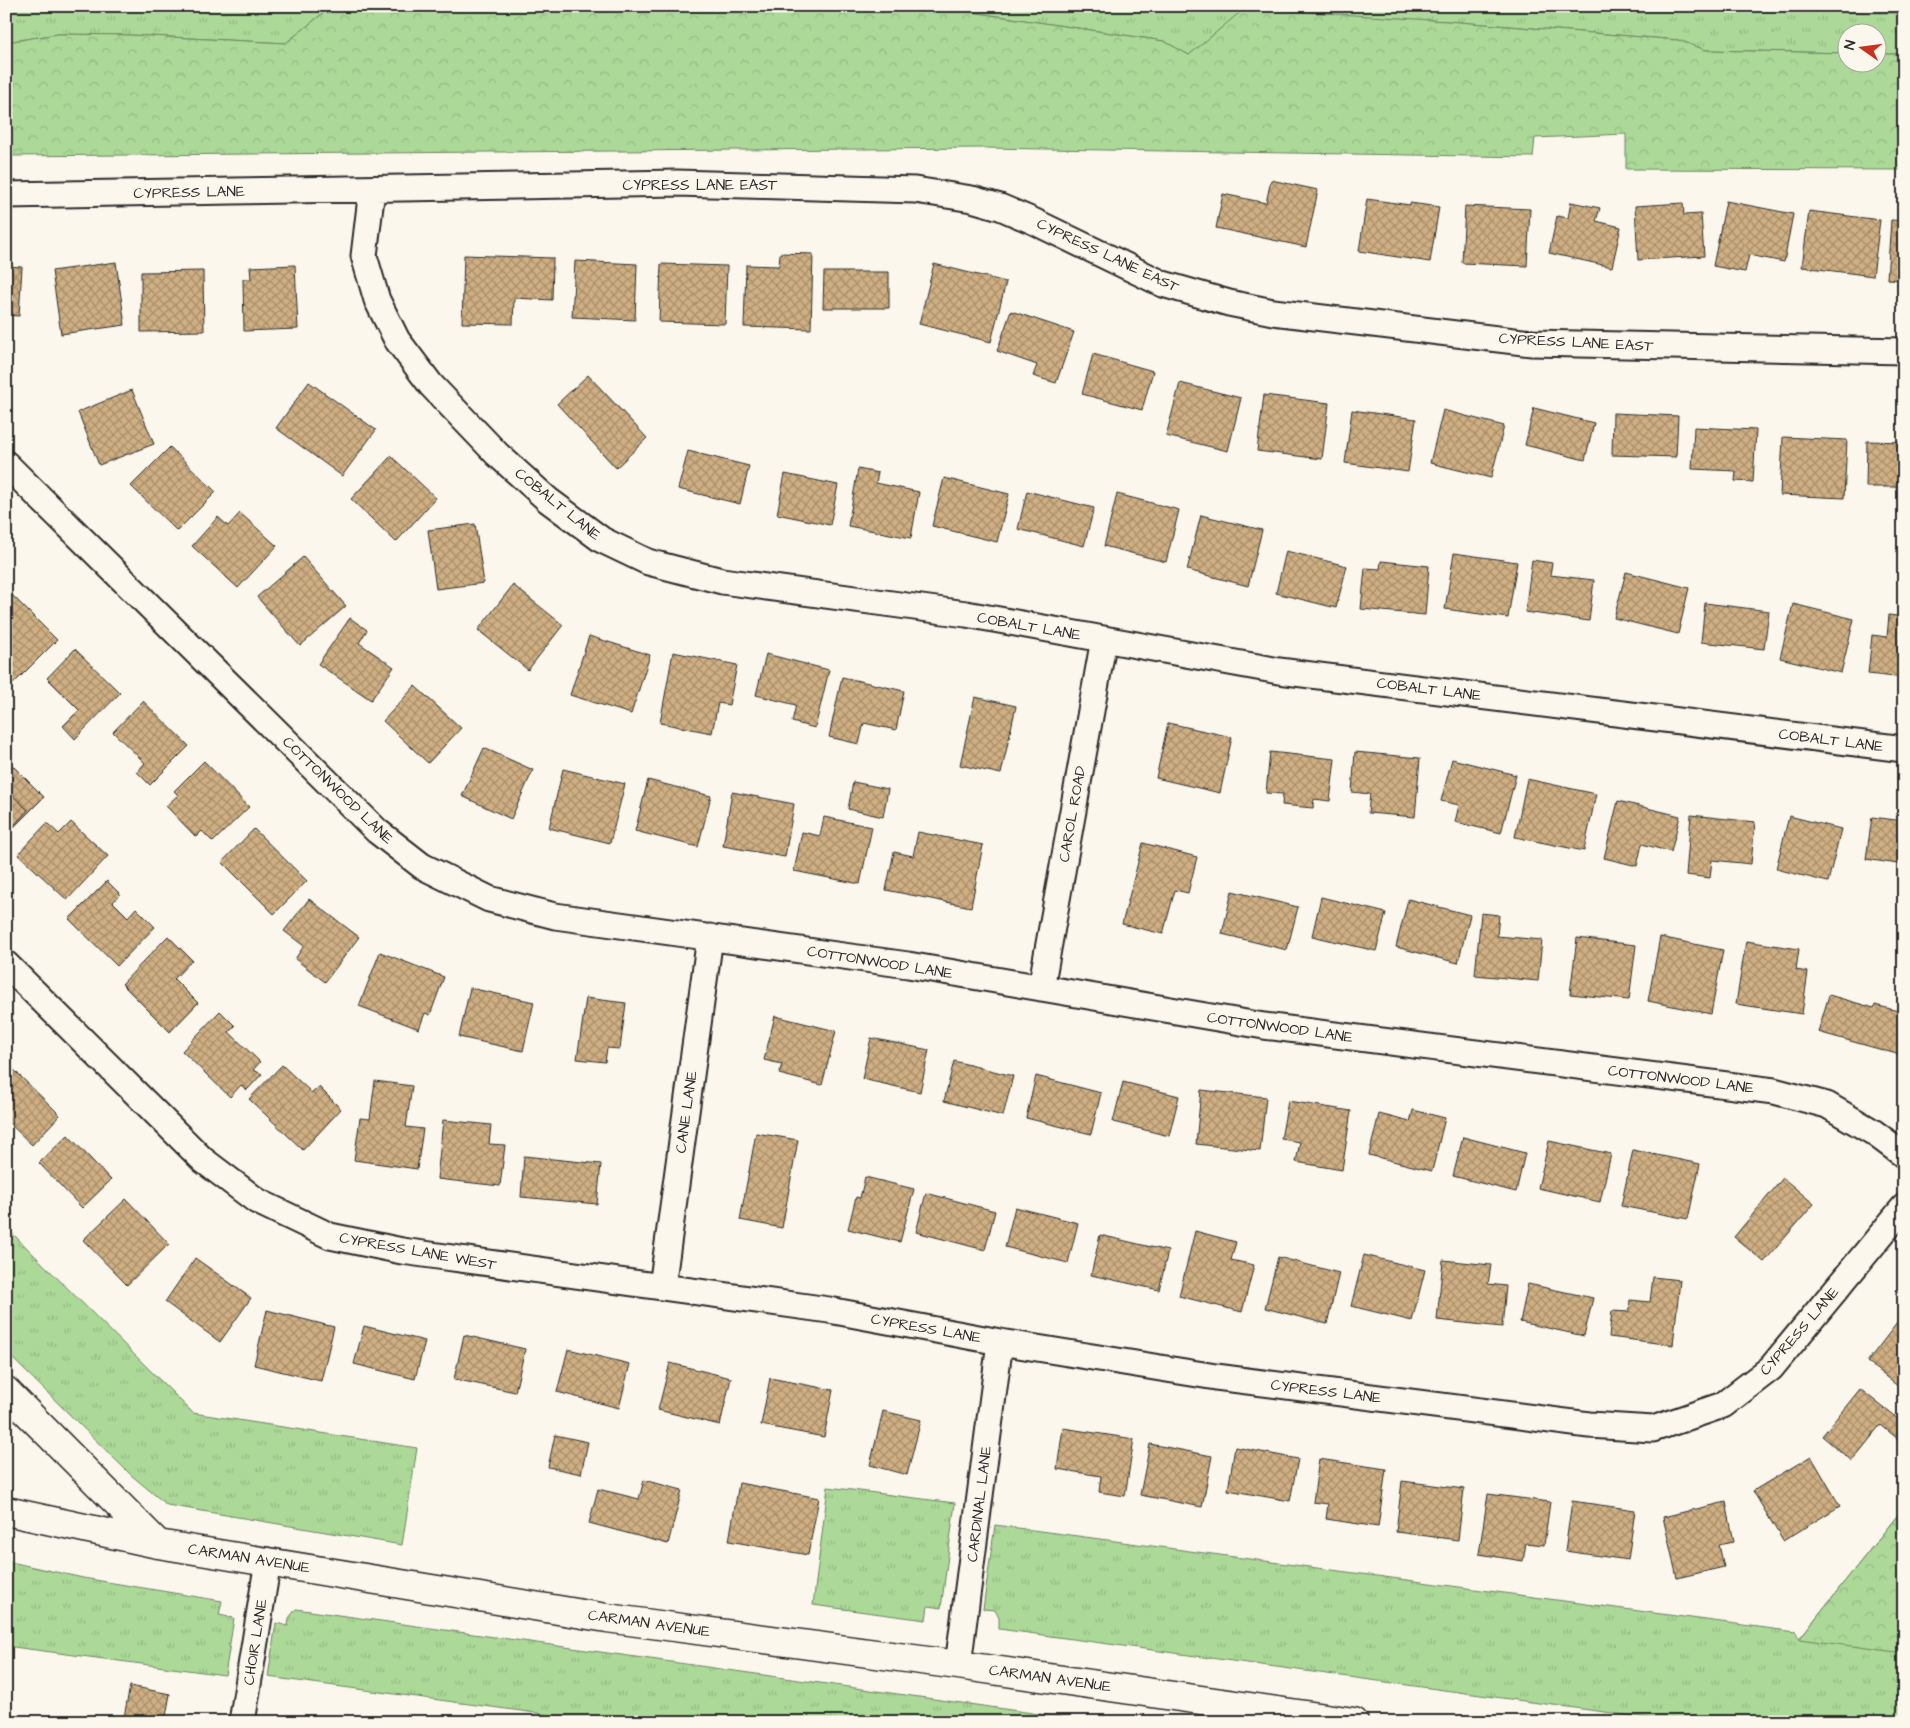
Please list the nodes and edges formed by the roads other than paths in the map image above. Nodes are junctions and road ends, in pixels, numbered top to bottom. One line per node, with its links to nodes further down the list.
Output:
1 (372, 189): 2 (street, CYPRESS LANE); 3 (street, CYPRESS LANE EAST); 5 (street, COBALT LANE)
2 (6, 195)
3 (1904, 352)
4 (6, 464): 7 (street, COTTONWOOD LANE)
5 (1104, 640): 6 (street, COBALT LANE); 9 (street, CAROL ROAD)
6 (1904, 750)
7 (710, 937): 9 (street, COTTONWOOD LANE); 12 (street, CANE LANE)
8 (6, 964): 12 (street, CYPRESS LANE WEST)
9 (1041, 988): 10 (street, COTTONWOOD LANE)
10 (1904, 1154)
11 (1904, 1206): 13 (street, CYPRESS LANE)
12 (662, 1288): 13 (street, CYPRESS LANE)
13 (1000, 1342): 18 (street, CARDINAL LANE)
14 (6, 1392): 16 (main road)
15 (6, 1511): 16 (main road, CARMAN AVENUE)
16 (158, 1544): 17 (main road, CARMAN AVENUE)
17 (268, 1561): 18 (main road, CARMAN AVENUE); 19 (street, CHOIR LANE)
18 (958, 1665): 20 (main road, CARMAN AVENUE)
19 (242, 1722)
20 (1354, 1722)

